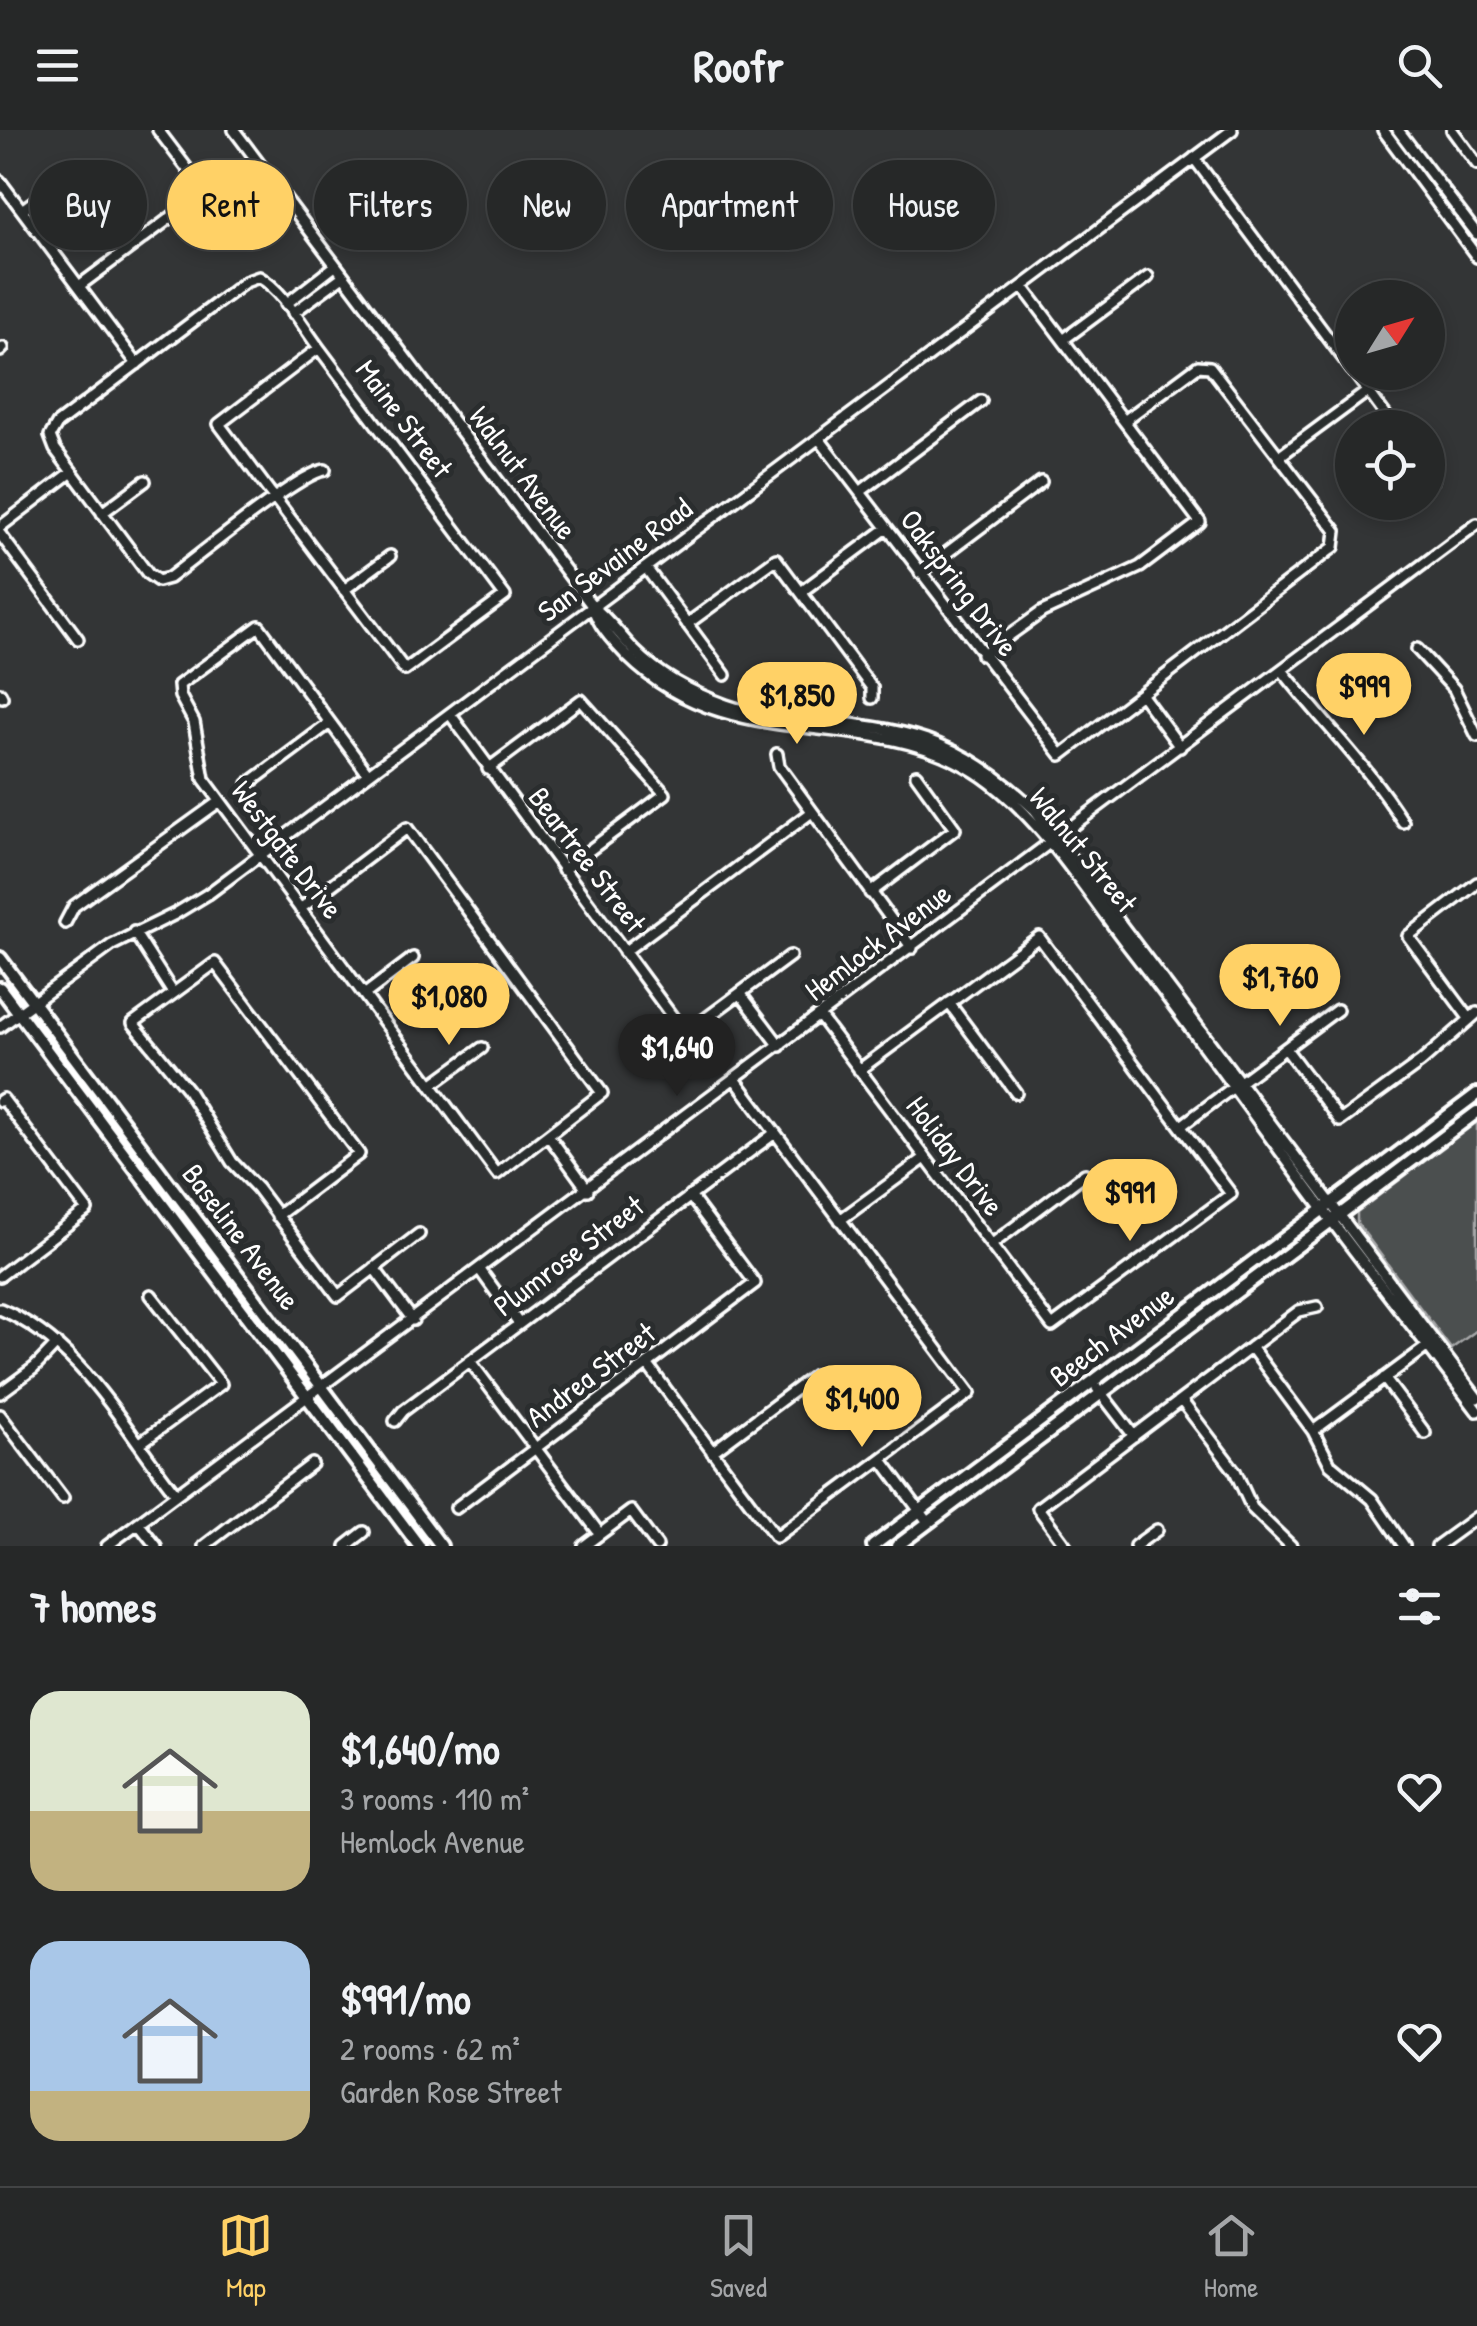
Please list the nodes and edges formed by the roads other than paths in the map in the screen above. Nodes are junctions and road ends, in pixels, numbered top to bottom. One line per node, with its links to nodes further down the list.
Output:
1 (158, 130): 17 (street)
2 (234, 130): 14 (street, Walnut Avenue)
3 (1232, 130): 7 (street, San Sevaine Road)
4 (1383, 130): 13 (street)
5 (1398, 130): 12 (street)
6 (1452, 130): 8 (street)
7 (1194, 158): 18 (street, San Sevaine Road); 22 (street)
8 (1477, 164)
9 (0, 181): 11 (street)
10 (30, 204): 11 (street)
11 (22, 210): 17 (street)
12 (1477, 234)
13 (1477, 257)
14 (335, 266): 15 (street, Walnut Avenue); 19 (street)
15 (342, 276): 20 (street); 47 (street, Walnut Avenue)
16 (1148, 277): 21 (street)
17 (79, 286): 24 (street)
18 (1023, 286): 21 (street); 29 (street, San Sevaine Road)
19 (286, 304): 20 (street, Maine Street); 24 (street, Maine Street)
20 (293, 313): 23 (street, Maine Street)
21 (1063, 340): 28 (street)
22 (1335, 346)
23 (319, 348): 36 (street); 45 (street, Maine Street)
24 (137, 364): 32 (street)
25 (1368, 391): 27 (street); 30 (street)
26 (980, 401): 35 (street)
27 (1382, 410)
28 (1124, 421): 30 (street); 51 (street)
29 (820, 440): 35 (street, Oakspring Drive); 43 (street, San Sevaine Road)
30 (1280, 456): 54 (street)
31 (325, 470): 36 (street)
32 (72, 472): 37 (street); 38 (street)
33 (145, 481): 37 (street)
34 (1042, 482): 44 (street)
35 (860, 492): 39 (street, Oakspring Drive)
36 (275, 499): 37 (street); 45 (street)
37 (102, 513)
38 (0, 526)
39 (887, 528): 44 (street, Oakspring Drive); 46 (street)
40 (1473, 532): 52 (street, Hemlock Avenue)
41 (0, 534): 49 (street)
42 (390, 556): 45 (street)
43 (646, 568): 47 (street, San Sevaine Road); 48 (street)
44 (920, 573): 51 (street, Oakspring Drive)
45 (344, 590)
46 (801, 592): 48 (street); 55 (street)
47 (593, 608): 56 (street, San Sevaine Road); 68 (street, Walnut Avenue)
48 (687, 624): 53 (street)
49 (78, 639)
50 (1418, 649): 58 (street)
51 (982, 655): 54 (street, Oakspring Drive)
52 (1282, 670): 59 (street, Hemlock Avenue); 67 (street)
53 (725, 675)
54 (1141, 694): 59 (street)
55 (872, 698)
56 (450, 714): 61 (street, Beartree Street); 62 (street, San Sevaine Road)
57 (330, 723): 62 (street); 64 (street); 65 (street, Westgate Drive)
58 (1477, 736)
59 (1180, 747): 68 (street, Hemlock Avenue)
60 (778, 754): 66 (street)
61 (488, 769): 70 (street, Beartree Street); 70 (street)
62 (368, 774): 69 (street, San Sevaine Road)
63 (916, 775): 72 (street)
64 (248, 784)
65 (220, 801): 69 (street, Westgate Drive); 74 (street)
66 (812, 812): 72 (street); 77 (street)
67 (1403, 822)
68 (1055, 840): 76 (street, Hemlock Avenue); 98 (street, Walnut Street)
69 (261, 855): 73 (street, Westgate Drive); 75 (street, San Sevaine Road)
70 (563, 870): 77 (street, Beartree Street)
71 (1477, 884): 90 (street)
72 (870, 893): 76 (street)
73 (300, 909): 84 (street, Westgate Drive); 105 (street)
74 (65, 924)
75 (134, 932): 82 (street); 85 (street, San Sevaine Road)
76 (912, 948): 89 (street, Hemlock Avenue)
77 (624, 952): 83 (street, Beartree Street)
78 (790, 956): 83 (street)
79 (0, 958): 85 (main road, Baseline Avenue)
80 (413, 958): 84 (street)
81 (0, 988): 88 (main road, Baseline Avenue)
82 (173, 993): 111 (street); 111 (street)
83 (740, 993): 92 (street)
84 (364, 995): 97 (street, Westgate Drive)
85 (33, 1002): 88 (street, San Sevaine Road); 132 (main road, Baseline Avenue)
86 (949, 1003): 95 (street); 99 (street); 103 (street)
87 (1336, 1010): 94 (street)
88 (18, 1013): 91 (street, San Sevaine Road); 135 (main road, Baseline Avenue)
89 (820, 1016): 92 (street, Hemlock Avenue); 95 (street, Holiday Drive)
90 (1473, 1016): 94 (street)
91 (0, 1027)
92 (780, 1046): 96 (street, Hemlock Avenue)
93 (482, 1048): 97 (street)
94 (1286, 1049): 98 (street)
95 (859, 1070): 106 (street, Holiday Drive)
96 (735, 1080): 104 (street); 108 (street, Hemlock Avenue)
97 (431, 1085): 105 (street, Westgate Drive)
98 (1237, 1086): 103 (street); 110 (street, Walnut Street)
99 (1016, 1093)
100 (1477, 1094): 110 (main road, Beech Avenue)
101 (2, 1100): 118 (street)
102 (1477, 1112): 112 (main road, Beech Avenue)
103 (1181, 1126): 115 (street, Holiday Drive)
104 (774, 1134): 109 (street, Plumrose Street); 113 (street)
105 (548, 1135): 108 (street)
106 (926, 1158): 113 (street); 115 (street, Holiday Drive)
107 (1085, 1174): 115 (street)
108 (588, 1190): 117 (street, Hemlock Avenue)
109 (690, 1196): 123 (street, Plumrose Street); 128 (street, Andrea Street)
110 (1327, 1207): 112 (street, Walnut Street); 131 (main road, Beech Avenue)
111 (278, 1216): 116 (street)
112 (1335, 1218): 125 (street, Walnut Street); 133 (main road, Beech Avenue); 136 (street, Walnut Street)
113 (840, 1220): 147 (street)
114 (419, 1234): 116 (street)
115 (990, 1245)
116 (374, 1268): 122 (street)
117 (480, 1270): 122 (street, Hemlock Avenue); 123 (street)
118 (0, 1276)
119 (151, 1294): 144 (street)
120 (1317, 1306): 126 (street)
121 (0, 1309): 124 (street)
122 (413, 1320): 132 (street, Hemlock Avenue)
123 (520, 1324): 127 (street, Plumrose Street)
124 (57, 1344): 134 (street); 144 (street)
125 (1428, 1346): 130 (street); 138 (street, Walnut Street)
126 (1251, 1347): 137 (street); 141 (street)
127 (470, 1361): 140 (street, Plumrose Street); 145 (street)
128 (647, 1364): 145 (street, Andrea Street); 146 (street)
129 (815, 1375): 146 (street)
130 (1384, 1378): 141 (street); 142 (street)
131 (1092, 1382): 133 (street); 152 (main road, Beech Avenue)
132 (321, 1386): 135 (street, Hemlock Avenue); 164 (main road, Baseline Avenue)
133 (1101, 1393): 143 (street); 154 (main road, Beech Avenue)
134 (0, 1394)
135 (307, 1397): 149 (street, Hemlock Avenue); 163 (main road, Baseline Avenue)
136 (1477, 1398)
137 (1181, 1400): 143 (street); 171 (street)
138 (1477, 1411)
139 (0, 1414): 150 (street)
140 (395, 1421)
141 (1312, 1431): 172 (street)
142 (1424, 1433)
143 (1134, 1436): 169 (street)
144 (139, 1444): 149 (street)
145 (535, 1448): 151 (street, Andrea Street); 158 (street)
146 (712, 1452): 147 (street)
147 (882, 1460): 152 (street)
148 (312, 1464): 161 (street)
149 (176, 1494): 155 (street, Hemlock Avenue)
150 (62, 1498)
151 (456, 1508)
152 (920, 1511): 154 (street); 167 (main road, Beech Avenue)
153 (1477, 1517): 173 (street)
154 (928, 1522): 168 (main road, Beech Avenue)
155 (138, 1523): 159 (street, Hemlock Avenue); 160 (street)
156 (1156, 1530): 170 (street)
157 (364, 1532): 162 (street)
158 (600, 1534): 165 (street); 166 (street)
159 (107, 1546)
160 (156, 1546)
161 (204, 1546)
162 (346, 1546)
163 (418, 1546)
164 (441, 1546)
165 (584, 1546)
166 (657, 1546)
167 (873, 1546)
168 (896, 1546)
169 (1066, 1546)
170 (1135, 1546)
171 (1291, 1546)
172 (1404, 1546)
173 (1437, 1546)

